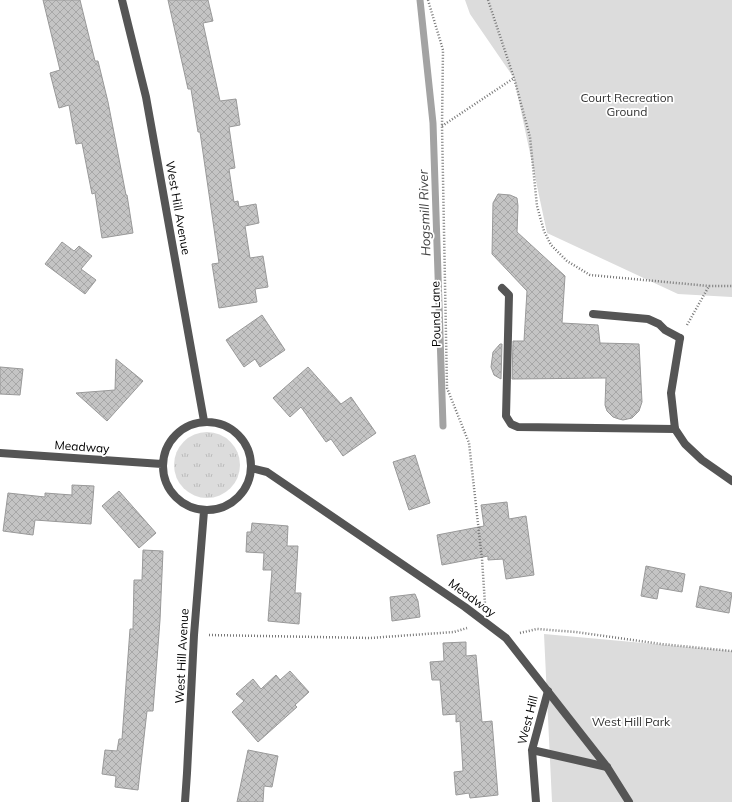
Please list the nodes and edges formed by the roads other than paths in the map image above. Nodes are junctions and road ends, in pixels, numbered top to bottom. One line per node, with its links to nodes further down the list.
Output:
1 (122, 0): 4 (street, West Hill Avenue)
2 (502, 288): 5 (street)
3 (593, 314): 5 (street)
4 (204, 421): 7 (street); 8 (street)
5 (675, 429): 9 (street)
6 (0, 453): 7 (street, Meadway)
7 (162, 464): 10 (street)
8 (251, 468): 10 (street); 11 (street, Meadway)
9 (732, 481)
10 (204, 511): 14 (street, West Hill Avenue)
11 (548, 691): 12 (street, West Hill); 13 (street, Meadway)
12 (532, 750): 13 (street); 15 (street, West Hill)
13 (607, 767): 16 (street, Meadway)
14 (185, 802)
15 (536, 802)
16 (629, 802)

